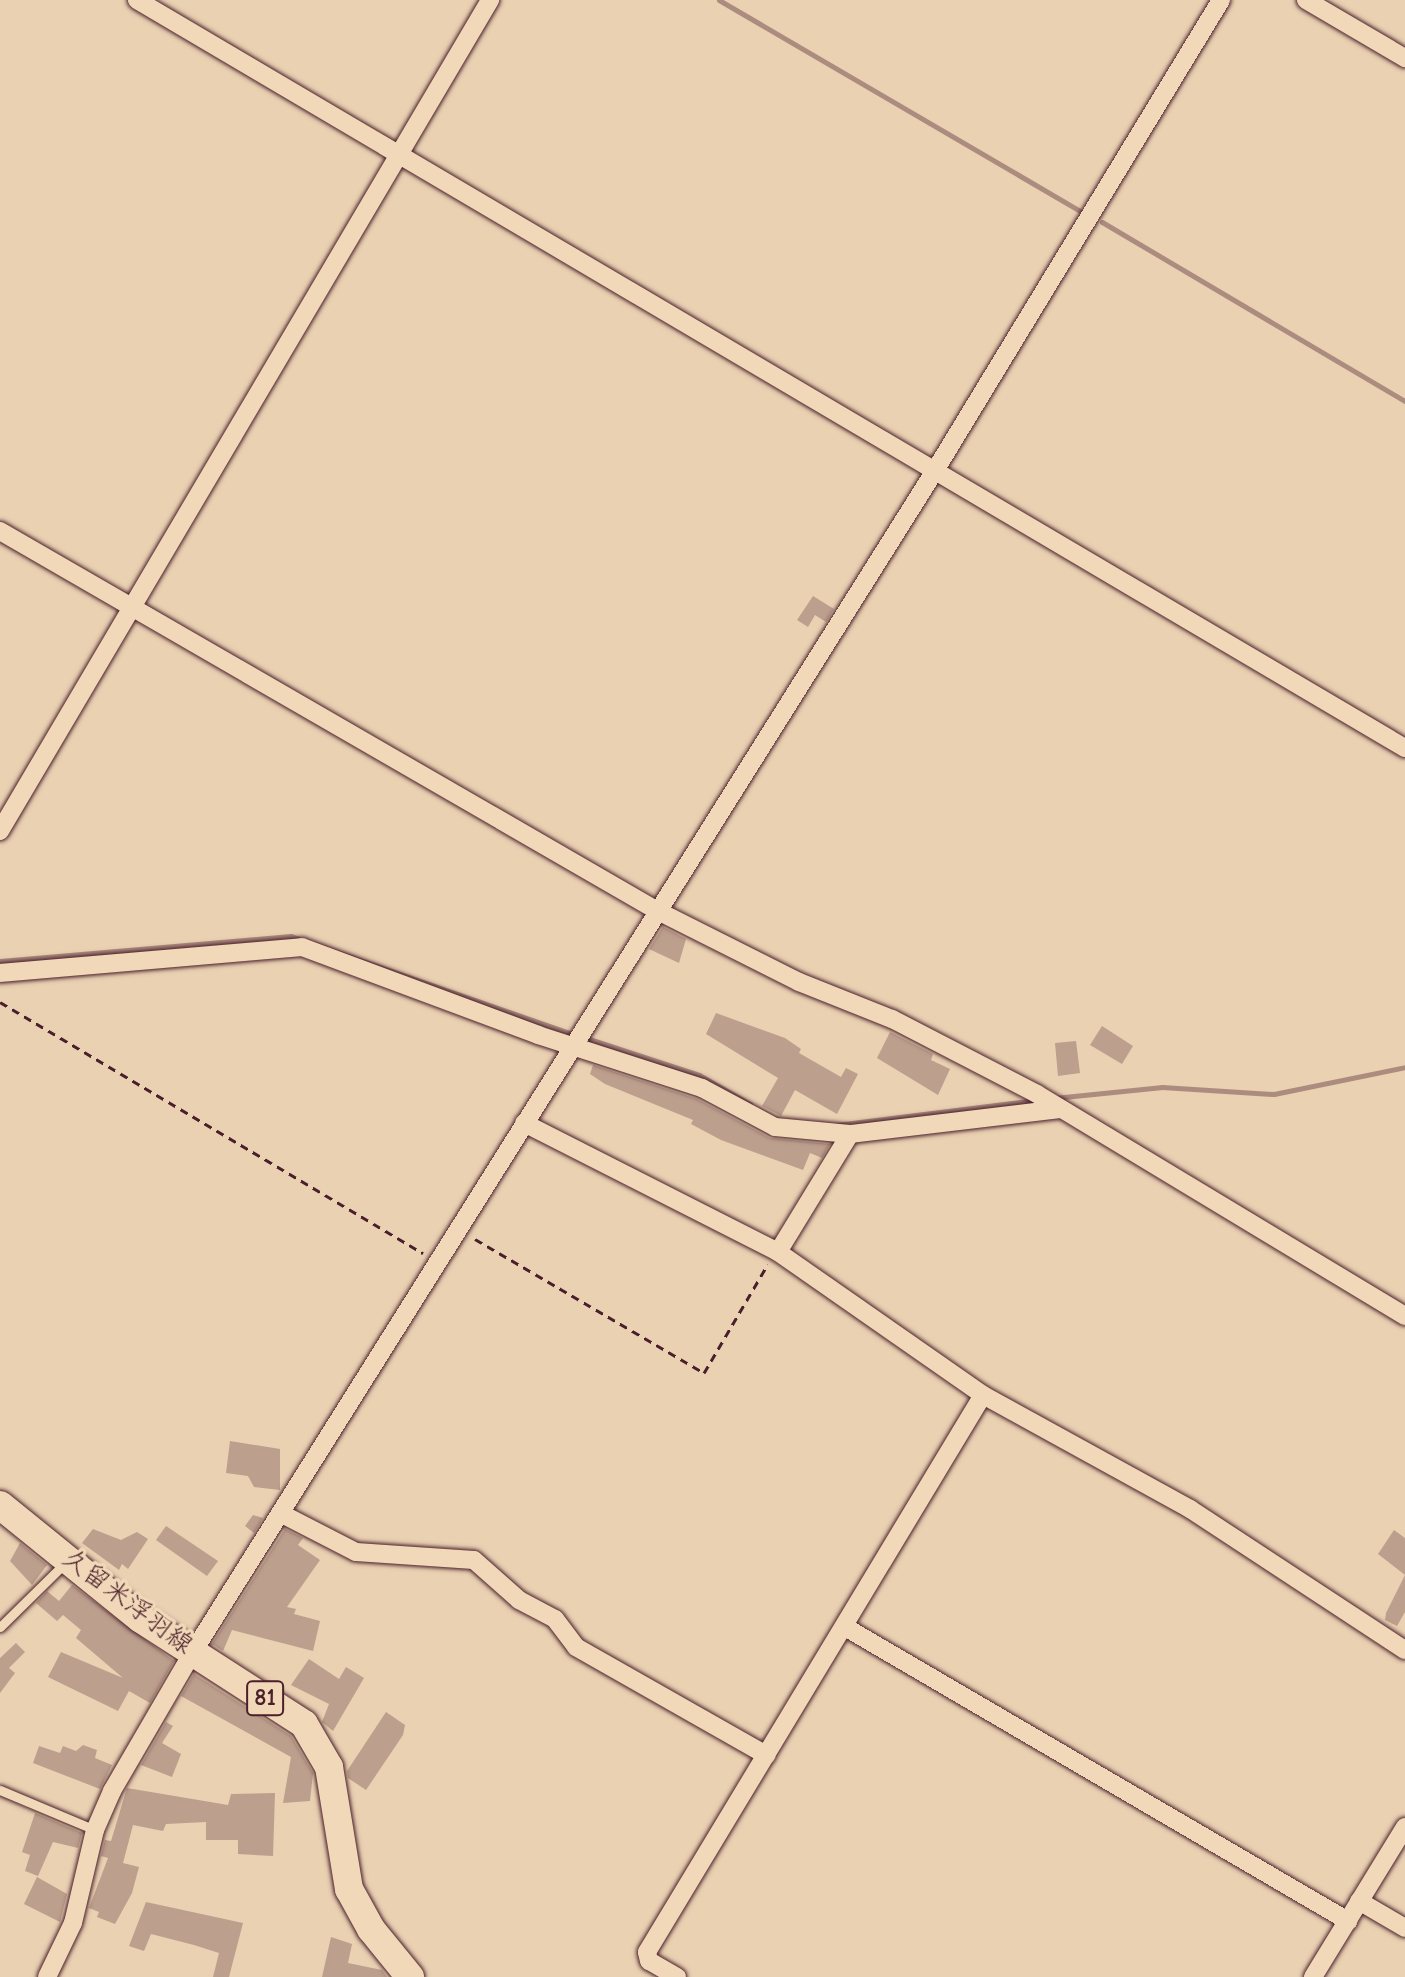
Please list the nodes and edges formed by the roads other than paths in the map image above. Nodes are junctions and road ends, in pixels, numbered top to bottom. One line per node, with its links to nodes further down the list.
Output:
1 (137, 0): 6 (street)
2 (490, 0): 6 (street)
3 (1221, 0): 7 (street)
4 (1306, 0): 5 (street)
5 (1405, 58)
6 (399, 154): 7 (street); 9 (street)
7 (936, 469): 10 (street); 12 (street)
8 (0, 531): 9 (street)
9 (131, 608): 11 (street); 12 (street)
10 (1405, 748)
11 (0, 831)
12 (656, 910): 14 (street); 15 (street)
13 (0, 973): 14 (street)
14 (577, 1038): 16 (street); 17 (street)
15 (1050, 1102): 17 (street); 19 (street)
16 (524, 1123): 18 (street); 22 (street)
17 (850, 1134): 18 (street)
18 (778, 1252): 20 (street)
19 (1405, 1316)
20 (983, 1395): 25 (street); 26 (street)
21 (0, 1505): 23 (main road, 久留米浮羽線 / 81)
22 (282, 1514): 27 (street); 28 (street)
23 (69, 1559): 24 (lane); 27 (main road, 久留米浮羽線 / 81)
24 (0, 1627)
25 (845, 1627): 28 (street); 33 (street)
26 (1405, 1650)
27 (193, 1652): 31 (street); 36 (main road, 久留米浮羽線 / 81)
28 (766, 1755): 37 (street)
29 (0, 1790): 31 (lane)
30 (1405, 1827): 32 (street)
31 (95, 1830): 35 (street)
32 (1359, 1901): 33 (street); 34 (street)
33 (1348, 1921): 38 (street)
34 (1405, 1928)
35 (47, 1977)
36 (410, 1977)
37 (677, 1977)
38 (1313, 1977)

